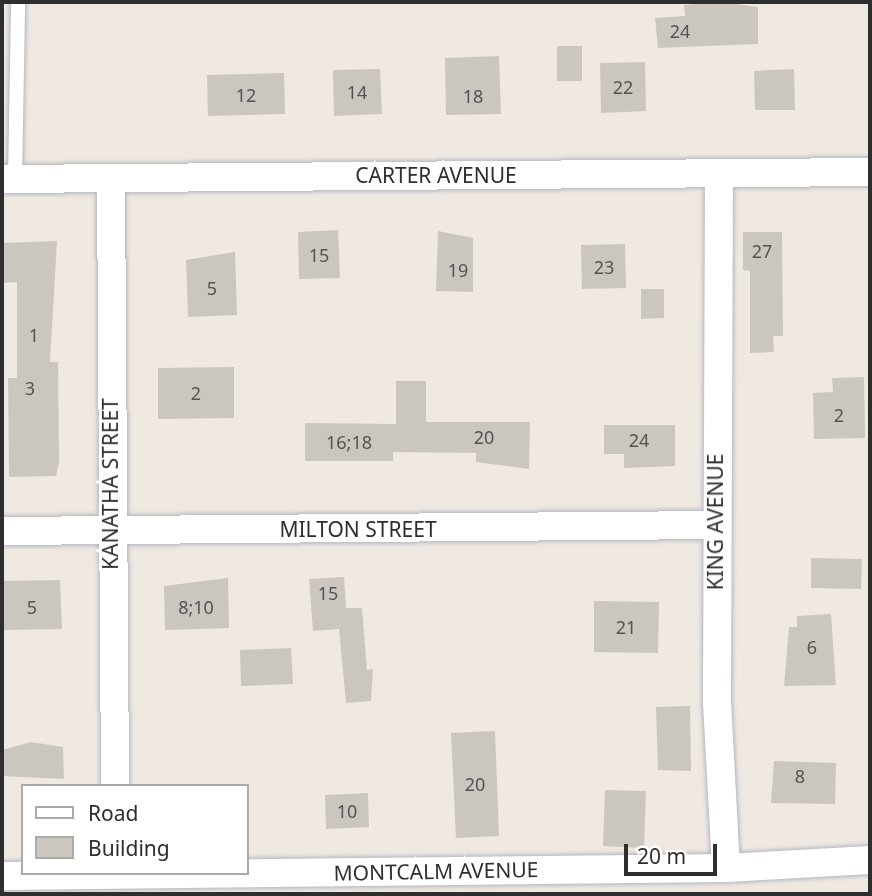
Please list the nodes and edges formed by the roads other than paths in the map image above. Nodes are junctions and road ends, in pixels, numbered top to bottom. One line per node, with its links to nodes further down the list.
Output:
1 (18, 2): 4 (lane)
2 (870, 172): 3 (street, CARTER AVENUE)
3 (719, 175): 5 (street, CARTER AVENUE); 6 (street, KING AVENUE)
4 (8, 179): 5 (street, CARTER AVENUE)
5 (111, 182): 8 (street, KANATHA STREET)
6 (715, 525): 8 (street, MILTON STREET); 11 (street, KING AVENUE)
7 (2, 531): 8 (street, MILTON STREET)
8 (110, 533): 9 (street, KANATHA STREET)
9 (115, 784)
10 (870, 860): 11 (street, MONTCALM AVENUE)
11 (726, 868): 13 (street, MONTCALM AVENUE)
12 (2, 876): 13 (street, MONTCALM AVENUE)
13 (117, 881)

